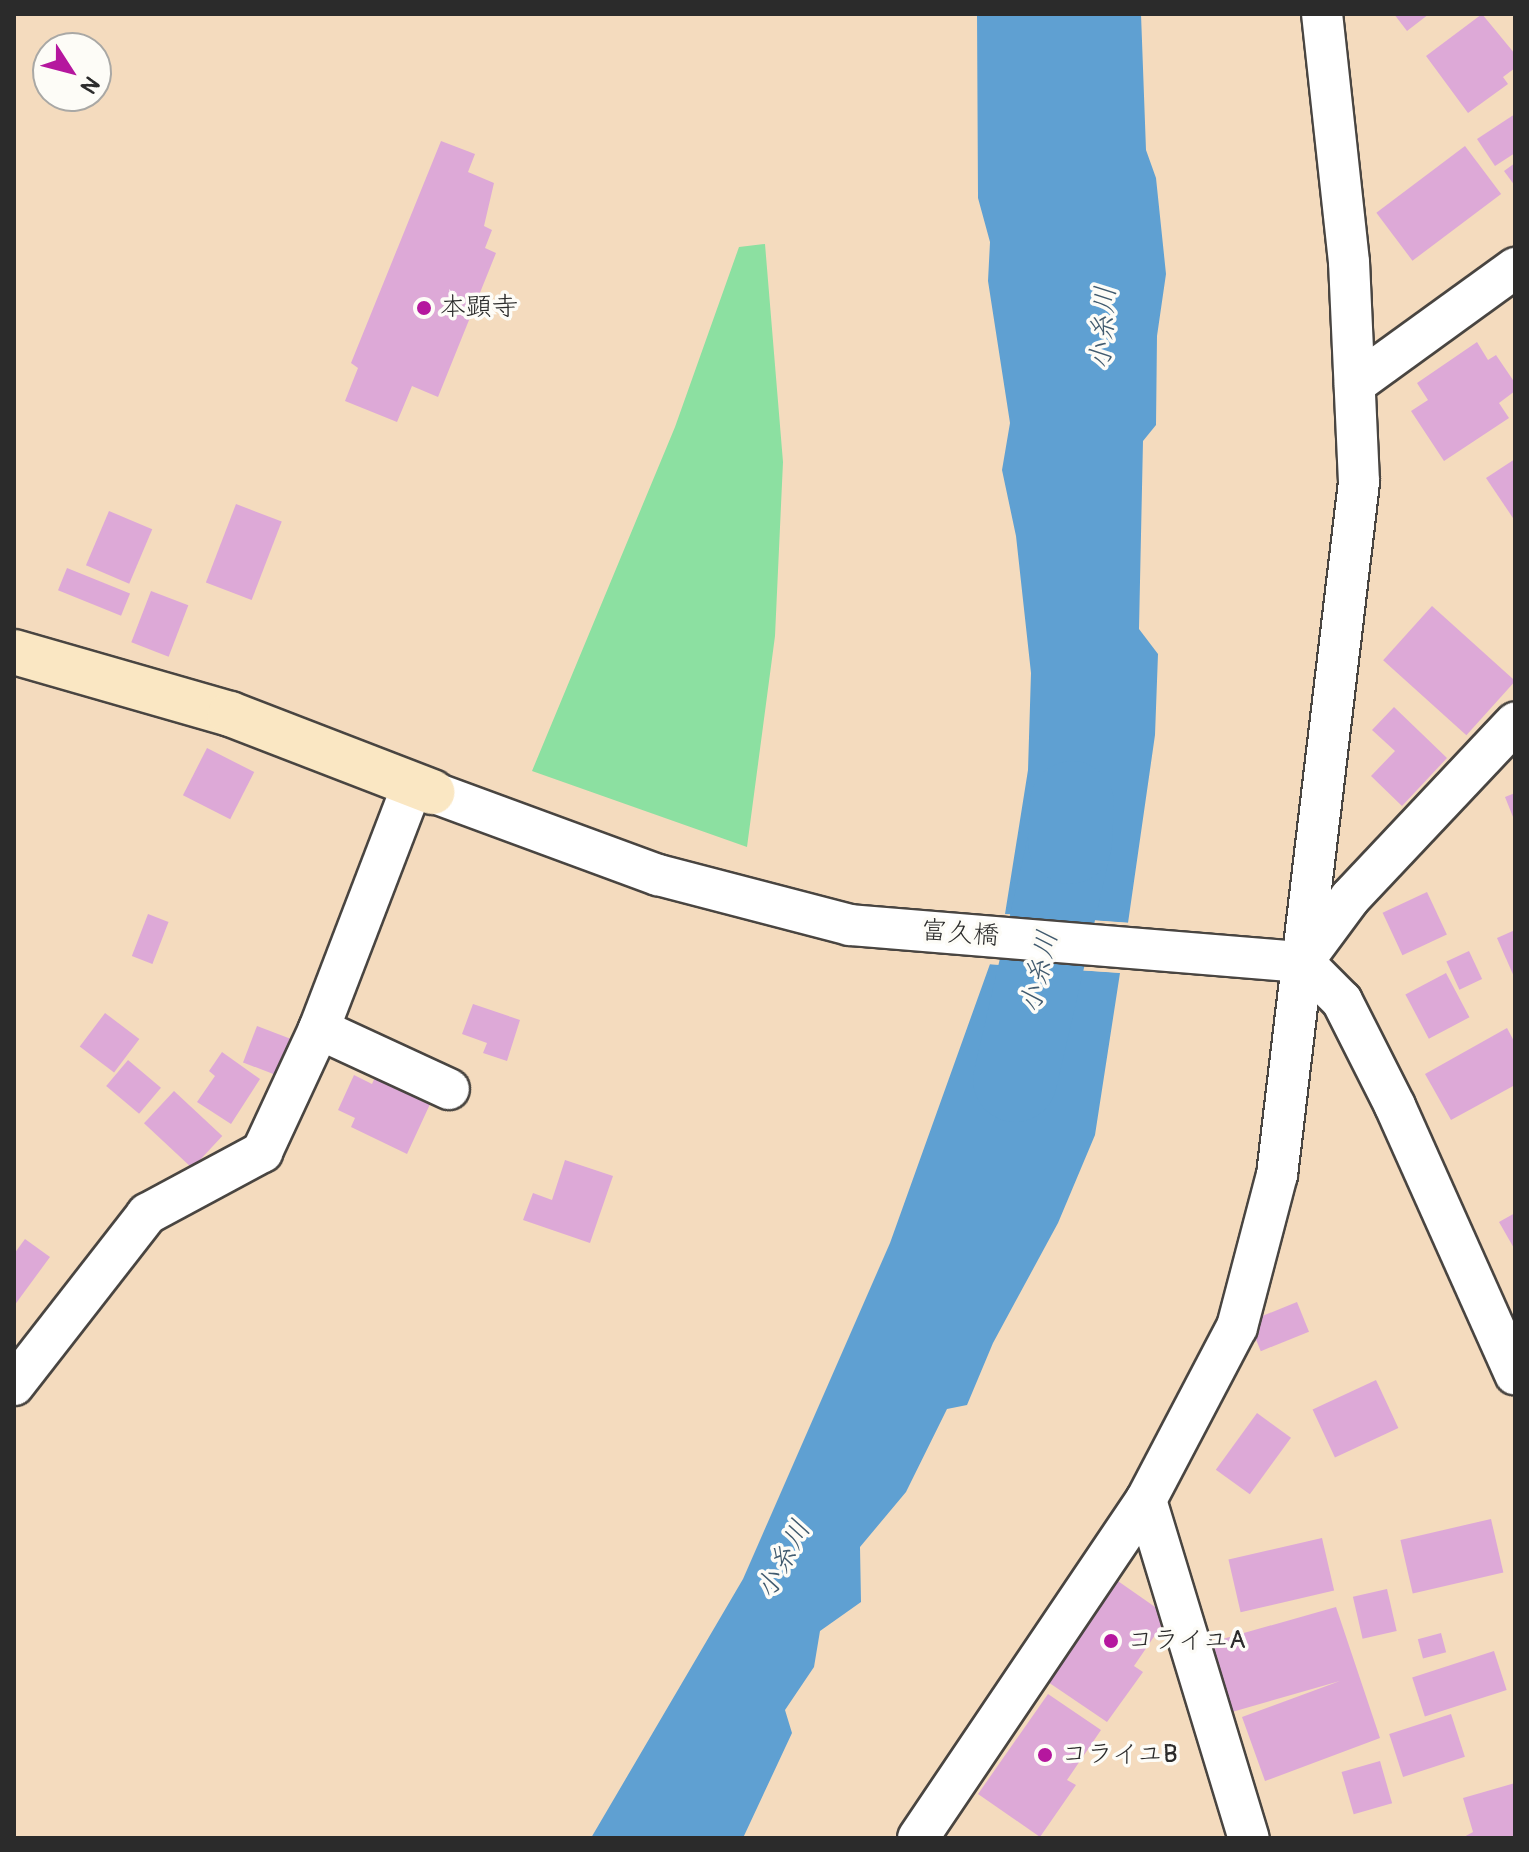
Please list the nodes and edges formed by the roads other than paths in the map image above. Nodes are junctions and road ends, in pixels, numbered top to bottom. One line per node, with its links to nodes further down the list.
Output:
1 (1322, 14): 3 (street)
2 (1515, 268): 3 (street)
3 (1355, 384): 7 (street)
4 (14, 652): 6 (street)
5 (1515, 723): 7 (street)
6 (422, 788): 7 (street, 富久橋); 8 (street)
7 (1303, 962): 10 (street); 12 (street)
8 (319, 1029): 9 (street); 11 (street)
9 (449, 1089)
10 (1515, 1374)
11 (14, 1385)
12 (1146, 1500): 13 (street); 14 (street)
13 (926, 1835)
14 (1249, 1838)

